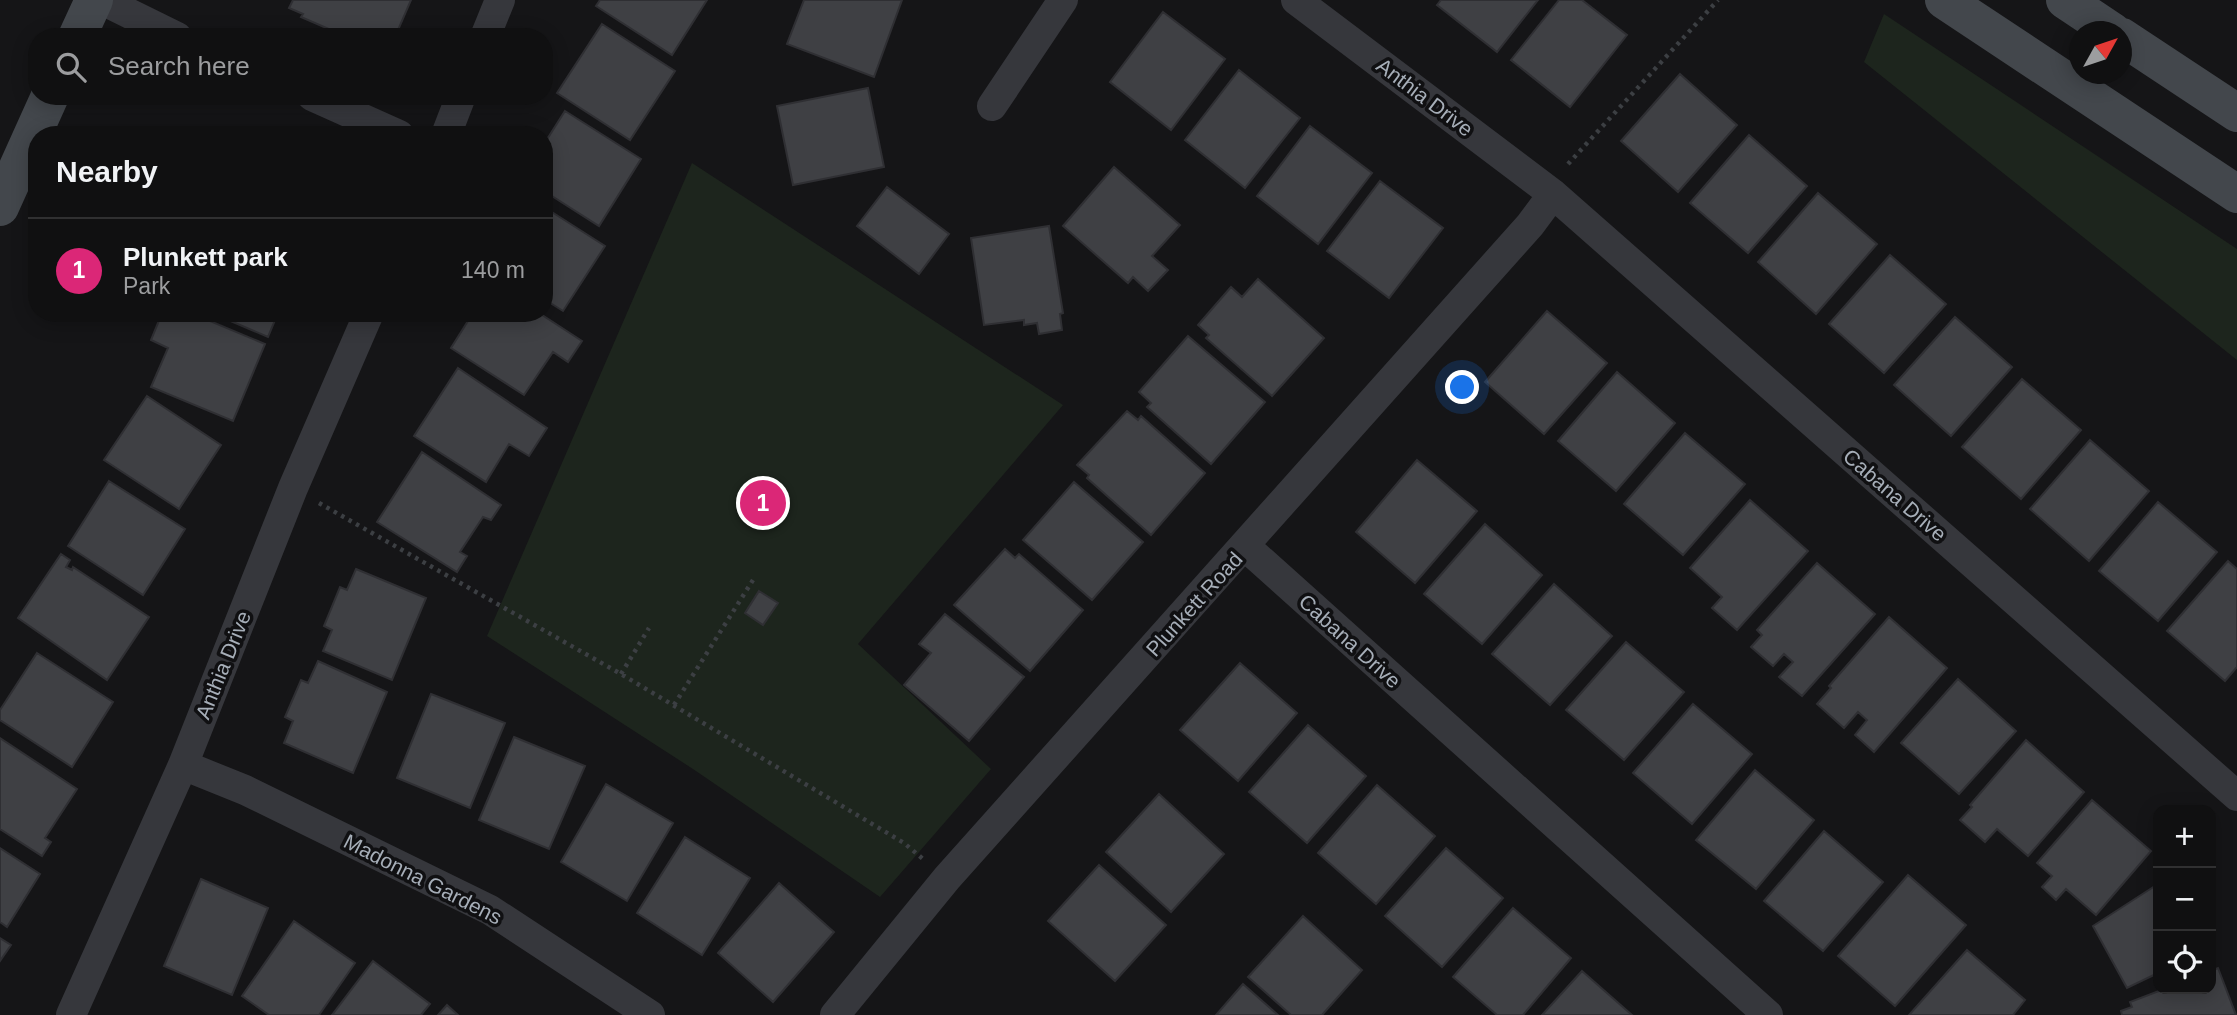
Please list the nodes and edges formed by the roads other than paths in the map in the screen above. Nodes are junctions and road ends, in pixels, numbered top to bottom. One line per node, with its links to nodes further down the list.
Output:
1 (94, 0): 9 (main road)
2 (102, 0): 10 (street)
3 (500, 0): 11 (street)
4 (1063, 0): 16 (street)
5 (1296, 0): 22 (street, Anthia Drive)
6 (1944, 0): 23 (main road)
7 (2065, 0): 8 (main road)
8 (2096, 21)
9 (81, 28)
10 (159, 28)
11 (489, 28)
12 (2132, 44): 17 (main road)
13 (46, 105): 18 (main road)
14 (332, 105): 19 (street)
15 (458, 105): 20 (street)
16 (992, 106)
17 (2237, 113)
18 (36, 126)
19 (379, 126)
20 (449, 126)
21 (28, 145): 24 (main road)
22 (1553, 194): 26 (street, Plunkett Road); 28 (street, Cabana Drive)
23 (2237, 194)
24 (0, 207)
25 (365, 322): 27 (street, Anthia Drive)
26 (1246, 547): 31 (street, Plunkett Road); 32 (street, Cabana Drive)
27 (183, 765): 29 (street, Anthia Drive); 30 (street, Madonna Gardens)
28 (2237, 796)
29 (71, 1015)
30 (650, 1015)
31 (835, 1015)
32 (1768, 1015)

